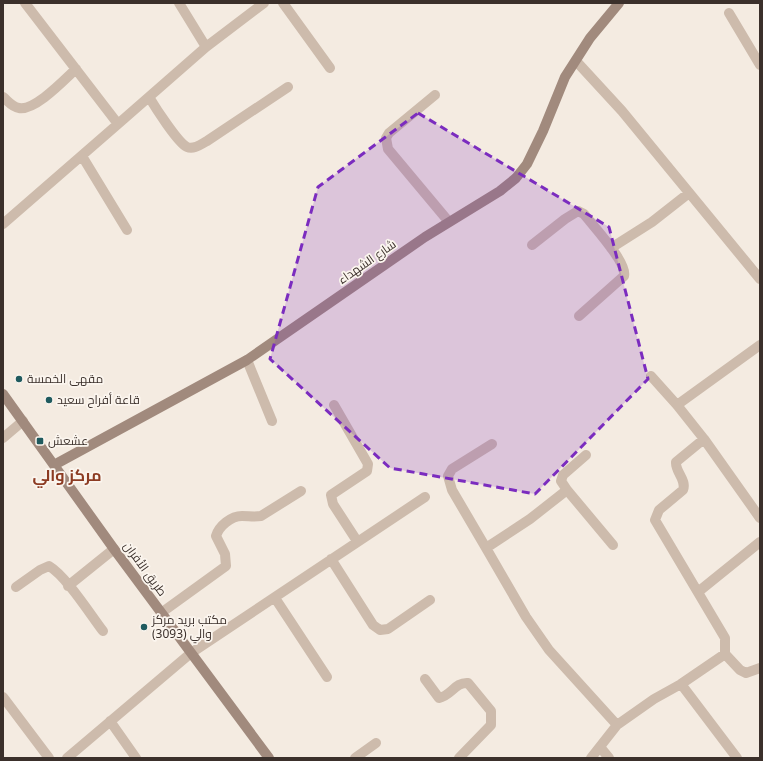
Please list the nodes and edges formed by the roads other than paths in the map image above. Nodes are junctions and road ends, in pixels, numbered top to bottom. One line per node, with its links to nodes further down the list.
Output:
1 (25, 3): 11 (street)
2 (179, 3): 7 (street)
3 (264, 3): 7 (street)
4 (283, 3): 10 (street)
5 (619, 3): 8 (street, شارع الشهداء)
6 (729, 13): 9 (street)
7 (206, 47): 15 (street)
8 (576, 61): 18 (street); 19 (street, شارع الشهداء)
9 (760, 65)
10 (330, 68)
11 (76, 69): 14 (street); 16 (street)
12 (288, 87): 15 (street)
13 (435, 95): 19 (street)
14 (3, 97)
15 (148, 97): 16 (street)
16 (118, 124): 17 (street)
17 (82, 156): 20 (street); 21 (street)
18 (689, 193): 23 (street); 24 (street)
19 (449, 222): 27 (street, شارع الشهداء)
20 (3, 224)
21 (127, 230)
22 (532, 245): 23 (street)
23 (611, 248): 25 (street)
24 (760, 279)
25 (579, 316)
26 (760, 344): 31 (street)
27 (247, 360): 32 (street); 38 (street, شارع الشهداء)
28 (651, 376): 31 (street)
29 (3, 394): 33 (street, طريق الأفران)
30 (334, 405): 43 (street)
31 (677, 405): 35 (street)
32 (272, 420)
33 (23, 421): 34 (street); 38 (street, طريق الأفران)
34 (3, 438)
35 (704, 439): 42 (street); 51 (street)
36 (492, 444): 46 (street)
37 (586, 455): 39 (street)
38 (54, 465): 47 (street, طريق الأفران)
39 (567, 490): 45 (street); 46 (street)
40 (301, 491): 54 (street)
41 (425, 497): 43 (street)
42 (760, 518)
43 (357, 541): 48 (street)
44 (760, 542): 51 (street)
45 (612, 545)
46 (486, 548): 64 (street)
47 (114, 549): 49 (street); 54 (street, طريق الأفران)
48 (330, 559): 52 (street); 53 (street)
49 (68, 586): 50 (street); 55 (street)
50 (16, 587)
51 (698, 592): 57 (street)
52 (275, 598): 56 (street); 59 (street)
53 (430, 600)
54 (161, 613): 56 (street, طريق الأفران)
55 (103, 631)
56 (191, 653): 63 (street); 70 (street, طريق الأفران)
57 (725, 654): 58 (street); 61 (street)
58 (760, 668)
59 (327, 678)
60 (425, 679): 72 (street)
61 (681, 684): 64 (street); 75 (street)
62 (3, 697): 67 (street)
63 (110, 721): 68 (street); 69 (street)
64 (617, 725): 66 (street)
65 (376, 743): 71 (street)
66 (600, 747): 73 (street); 74 (street)
67 (49, 758)
68 (66, 758)
69 (136, 758)
70 (270, 758)
71 (355, 758)
72 (459, 758)
73 (591, 758)
74 (609, 758)
75 (737, 758)

